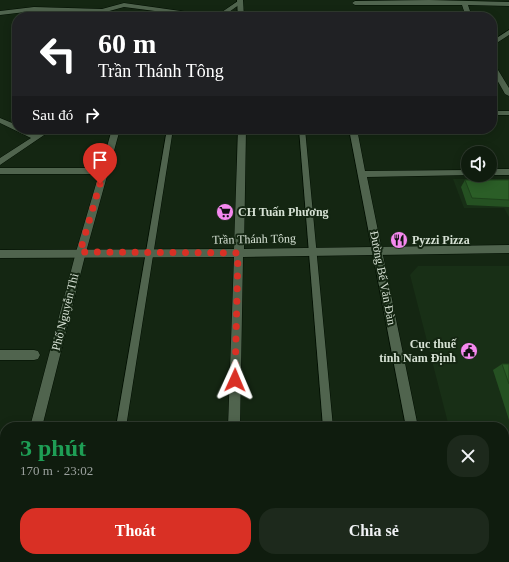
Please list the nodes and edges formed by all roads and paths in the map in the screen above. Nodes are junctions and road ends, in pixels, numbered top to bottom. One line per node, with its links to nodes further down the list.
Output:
1 (240, 1): 6 (street); 7 (street)
2 (464, 1): 3 (street); 4 (street); 8 (street)
3 (355, 3)
4 (509, 4)
5 (176, 12): 9 (street)
6 (225, 12)
7 (241, 12)
8 (467, 12)
9 (0, 13)
10 (509, 32): 11 (street)
11 (497, 40)
12 (497, 74): 13 (street)
13 (509, 94)
14 (497, 113): 15 (street)
15 (509, 113)
16 (0, 120): 17 (street)
17 (12, 125)
18 (30, 134): 25 (street)
19 (41, 134): 25 (street)
20 (115, 134): 28 (street, Phố Nguyễn Thi)
21 (169, 134): 37 (lane)
22 (242, 134): 38 (street)
23 (302, 134): 35 (lane)
24 (354, 134): 32 (street, Đường Bế Văn Đàn)
25 (36, 137): 26 (street)
26 (0, 162)
27 (0, 171): 28 (street)
28 (104, 171): 36 (street, Phố Nguyễn Thi)
29 (497, 172): 30 (street)
30 (509, 172)
31 (461, 173): 32 (street)
32 (362, 174): 34 (street, Đường Bế Văn Đàn)
33 (509, 249): 34 (street, Trần Thánh Tông)
34 (377, 250): 35 (street, Trần Thánh Tông); 46 (street, Đường Bế Văn Đàn)
35 (312, 251): 38 (street, Trần Thánh Tông); 45 (lane)
36 (80, 252): 37 (street, Trần Thánh Tông); 39 (street, Trần Thánh Tông); 42 (street, Phố Nguyễn Thi)
37 (151, 253): 38 (street, Trần Thánh Tông); 43 (lane)
38 (238, 253): 44 (street)
39 (0, 254)
40 (0, 355): 41 (street)
41 (34, 355)
42 (37, 422)
43 (122, 422)
44 (234, 422)
45 (328, 422)
46 (411, 422)

